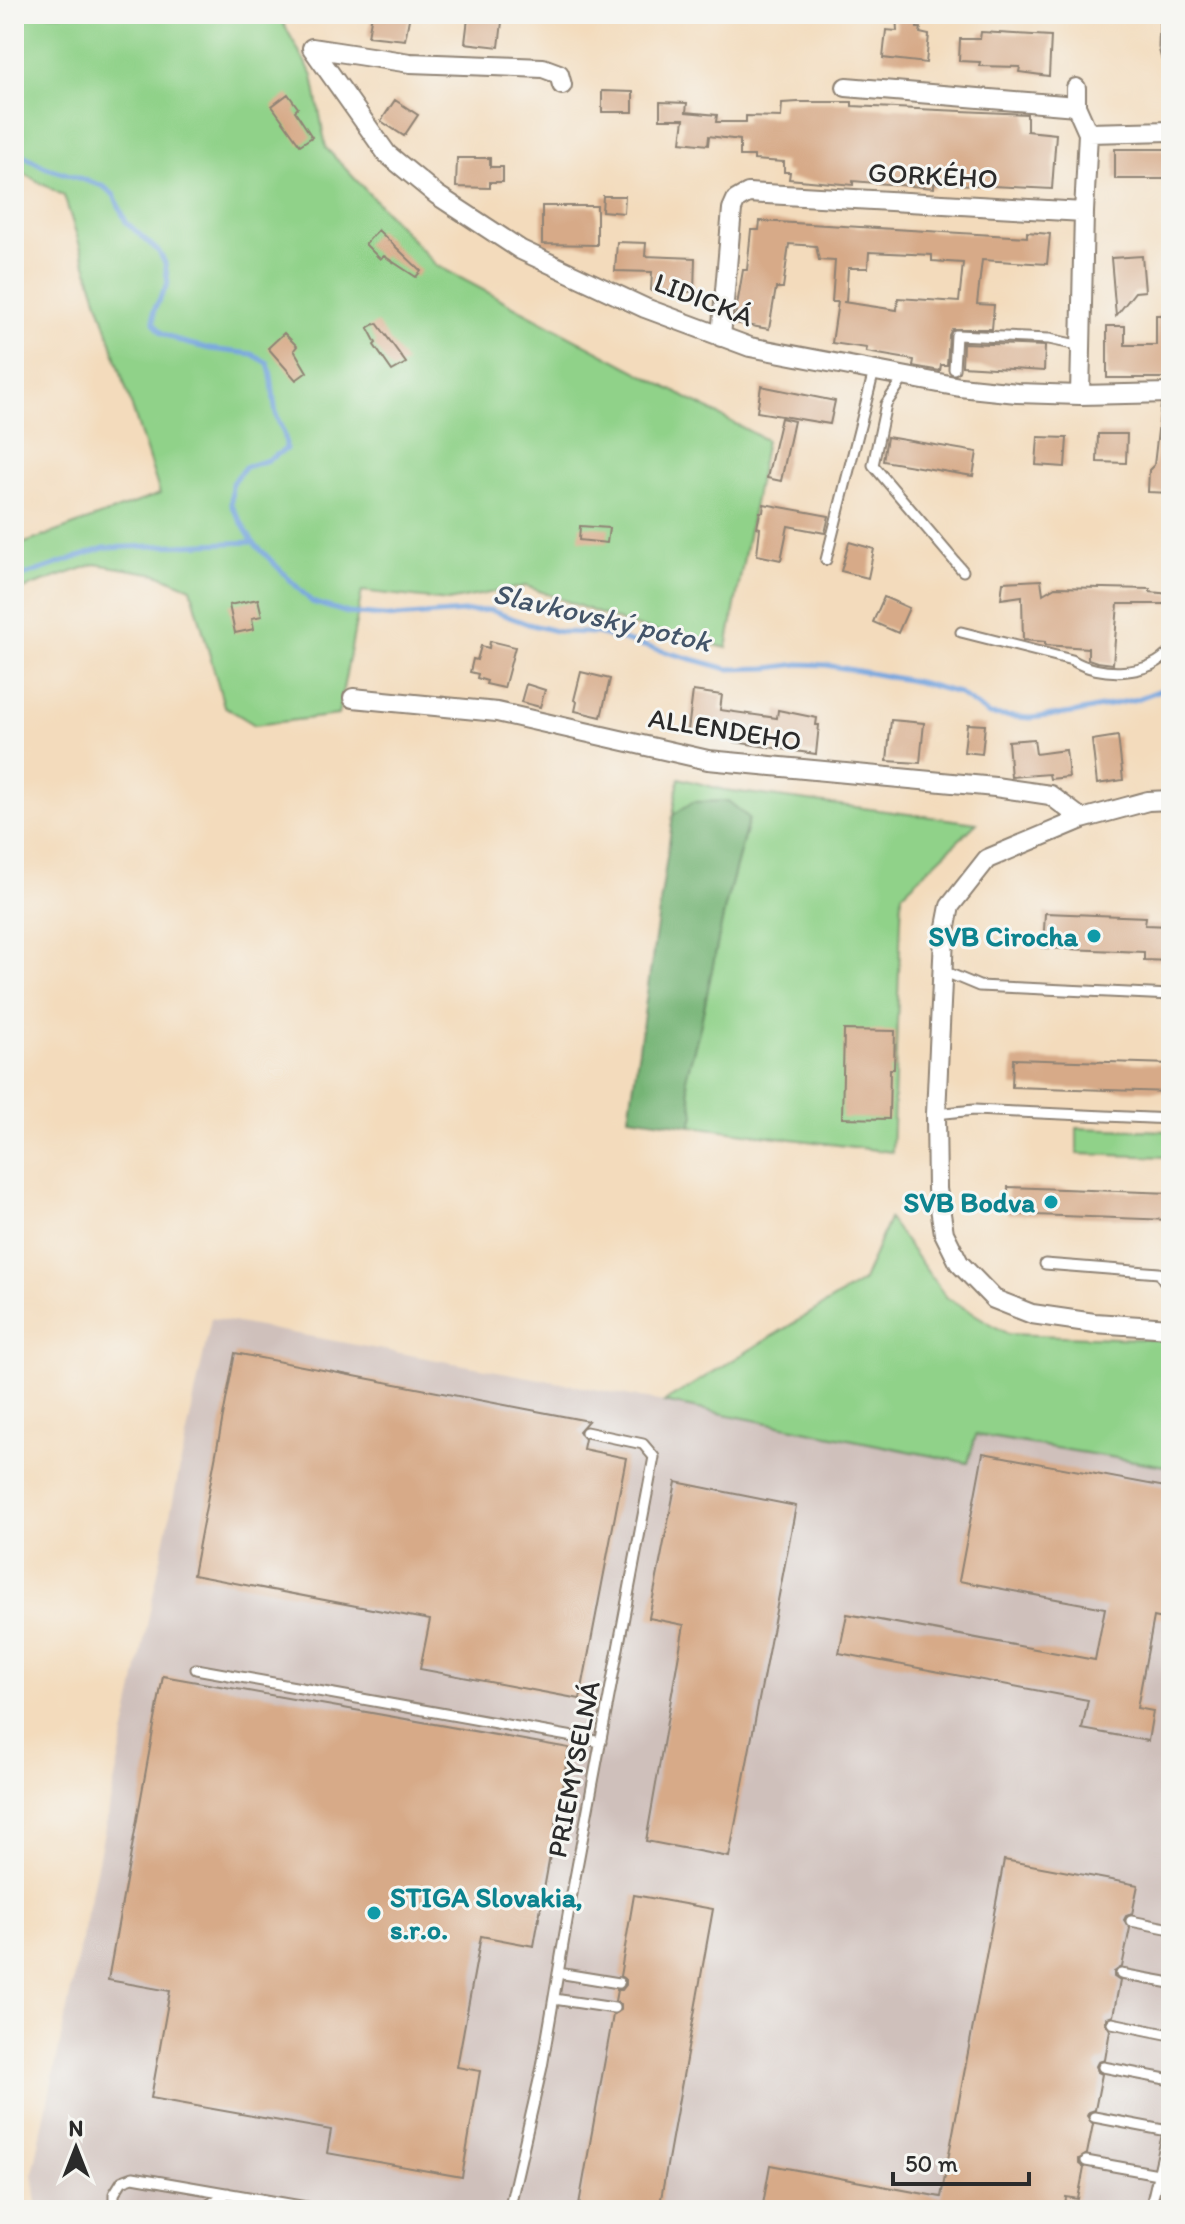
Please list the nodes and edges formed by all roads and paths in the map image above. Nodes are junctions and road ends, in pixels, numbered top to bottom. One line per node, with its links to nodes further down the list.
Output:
1 (1165, 14): 2 (lane)
2 (1171, 75)
3 (562, 85): 8 (street, LIDICKÁ)
4 (846, 87): 6 (street)
5 (1171, 131): 6 (street)
6 (1088, 133): 7 (street)
7 (1084, 212): 8 (street, GORKÉHO); 9 (street)
8 (721, 337): 11 (street, LIDICKÁ)
9 (1082, 346): 10 (lane); 14 (street)
10 (954, 369)
11 (874, 371): 12 (street, LIDICKÁ); 15 (lane)
12 (905, 376): 14 (street, LIDICKÁ); 16 (lane)
13 (1171, 393): 14 (street, LIDICKÁ)
14 (1080, 395)
15 (826, 560)
16 (963, 571)
17 (961, 632): 18 (lane)
18 (1171, 650)
19 (353, 698): 21 (street, ALLENDEHO)
20 (1171, 800): 21 (street)
21 (1082, 819): 22 (street)
22 (943, 971): 23 (lane); 24 (street)
23 (1171, 995)
24 (936, 1114): 25 (lane); 28 (street)
25 (1171, 1119)
26 (1045, 1264): 27 (lane)
27 (1171, 1291)
28 (1171, 1328)
29 (586, 1432): 31 (lane, PRIEMYSELNÁ)
30 (196, 1669): 31 (lane)
31 (601, 1742): 34 (lane, PRIEMYSELNÁ)
32 (1131, 1921): 33 (lane)
33 (1171, 1929)
34 (558, 1973): 36 (lane); 38 (lane, PRIEMYSELNÁ)
35 (1121, 1974): 37 (lane)
36 (619, 1983)
37 (1171, 1983)
38 (554, 1999): 39 (lane); 53 (lane, PRIEMYSELNÁ)
39 (614, 2008)
40 (1112, 2023): 41 (lane)
41 (1171, 2035)
42 (1103, 2067): 43 (lane)
43 (1171, 2080)
44 (1094, 2117): 46 (lane)
45 (1171, 2120): 46 (lane)
46 (1168, 2131): 48 (lane)
47 (1086, 2161): 48 (lane)
48 (1158, 2174): 54 (lane)
49 (228, 2193): 50 (lane); 51 (lane); 52 (lane)
50 (114, 2210)
51 (200, 2210)
52 (324, 2210)
53 (509, 2210)
54 (1150, 2210)

